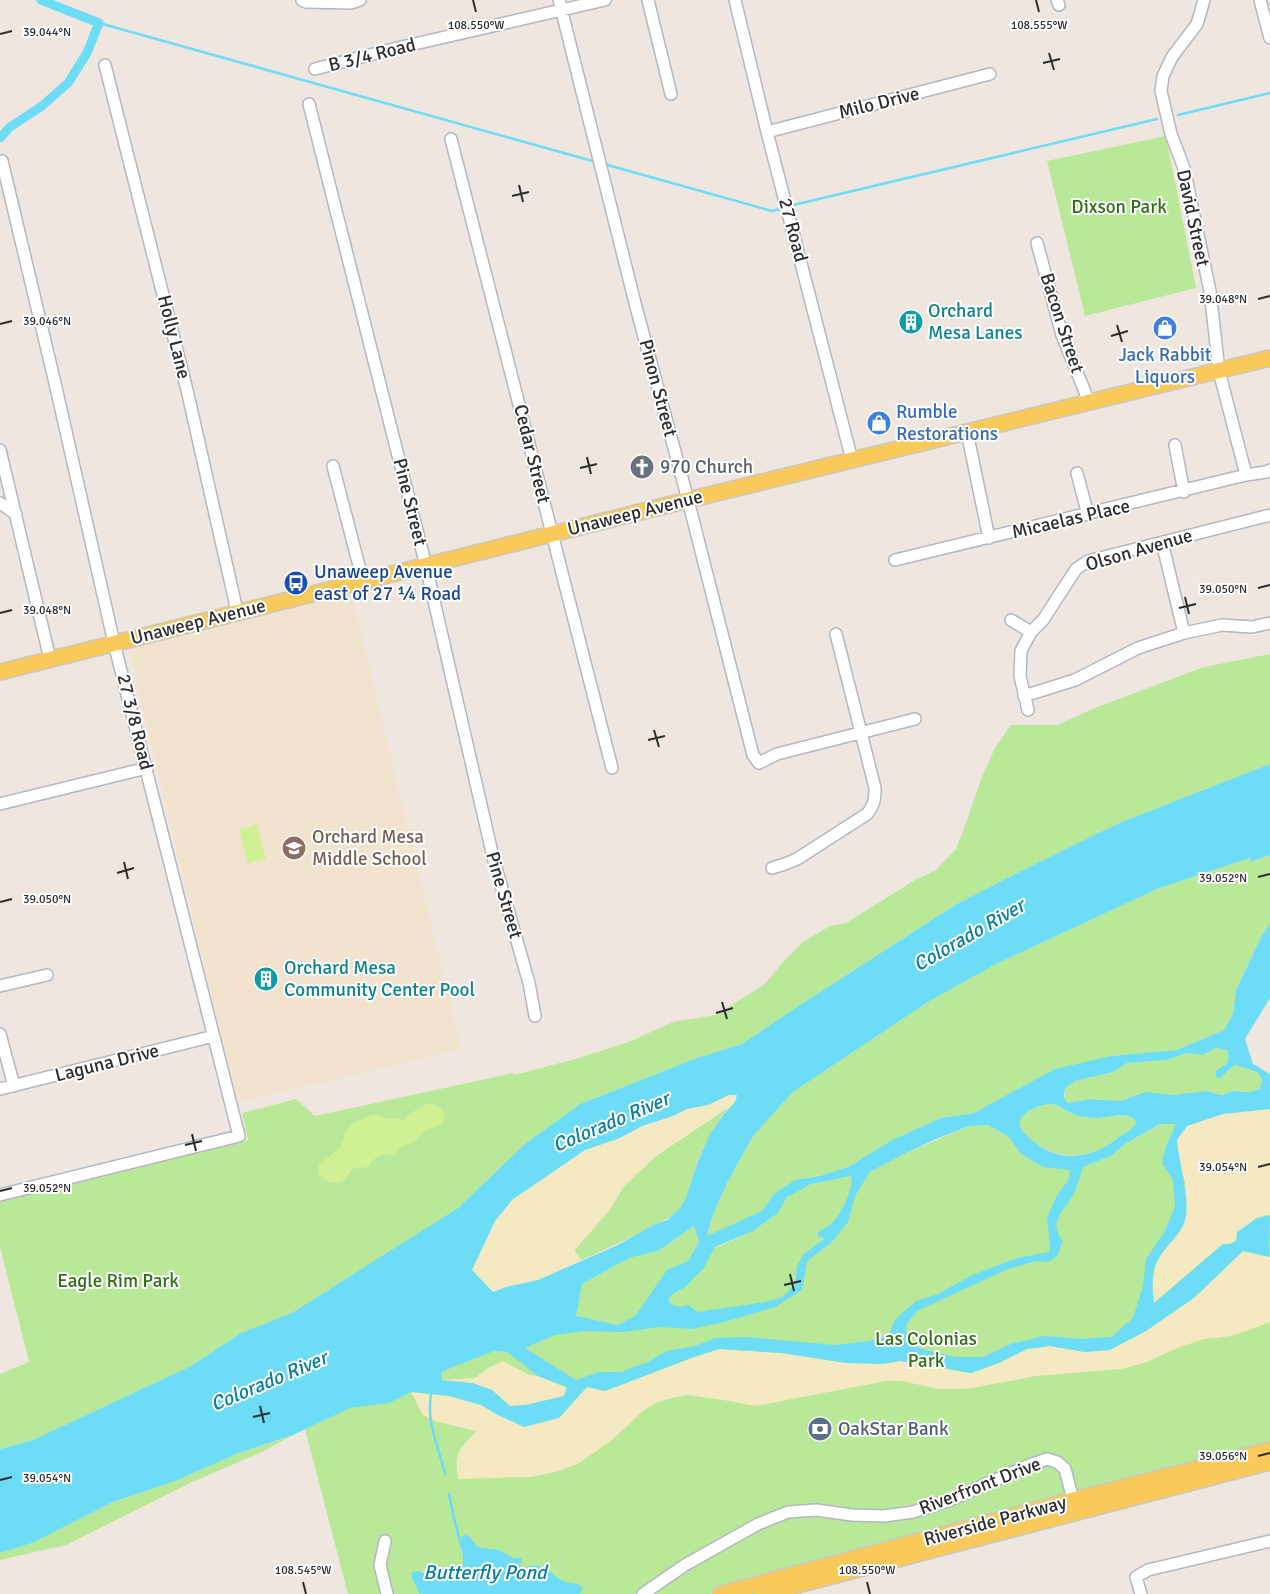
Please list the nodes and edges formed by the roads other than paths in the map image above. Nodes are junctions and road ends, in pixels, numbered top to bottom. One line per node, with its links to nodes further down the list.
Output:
1 (360, 0): 7 (street)
2 (605, 0): 8 (street, B 3/4 Road)
3 (648, 0): 13 (street)
4 (734, 0): 15 (street, 27 Road)
5 (1204, 0): 20 (street, David Street)
6 (1260, 0): 9 (street)
7 (305, 1)
8 (560, 6): 11 (street, B 3/4 Road); 31 (street, Pinon Street)
9 (1270, 38)
10 (105, 65): 42 (street, Holly Lane)
11 (315, 69)
12 (990, 74): 15 (street, Milo Drive)
13 (671, 94)
14 (309, 104): 40 (street, Pine Street)
15 (767, 132): 25 (street, 27 Road)
16 (451, 139): 36 (street, Cedar Street)
17 (2, 161): 48 (street, 27 3/8 Road)
18 (1037, 243): 21 (street, Bacon Street)
19 (1270, 358): 20 (main road, Unaweep Avenue)
20 (1219, 371): 21 (main road, Unaweep Avenue); 29 (street, David Street)
21 (1089, 402): 22 (main road, Unaweep Avenue)
22 (967, 432): 25 (main road, Unaweep Avenue); 37 (street)
23 (1175, 445): 30 (street)
24 (0, 450): 33 (street)
25 (852, 460): 31 (main road, Unaweep Avenue)
26 (333, 466): 41 (street)
27 (1270, 470): 29 (street, Micaelas Place)
28 (1077, 472): 34 (street)
29 (1246, 475): 30 (street, Micaelas Place)
30 (1184, 492): 34 (street, Micaelas Place)
31 (688, 500): 36 (main road, Unaweep Avenue); 54 (street, Pinon Street)
32 (0, 503): 33 (street)
33 (16, 514): 49 (street)
34 (1088, 515): 37 (street, Micaelas Place)
35 (1270, 515): 38 (street, Olson Avenue)
36 (553, 534): 40 (main road, Unaweep Avenue); 56 (street, Cedar Street)
37 (989, 538): 39 (street, Micaelas Place)
38 (1162, 542): 45 (street, Olson Avenue); 46 (street)
39 (895, 560)
40 (426, 566): 41 (main road, Unaweep Avenue); 61 (street, Pine Street)
41 (363, 581): 42 (main road, Unaweep Avenue)
42 (237, 611): 48 (main road, Unaweep Avenue)
43 (1011, 620): 45 (street)
44 (1270, 623): 46 (street)
45 (1031, 632): 51 (street, Olson Avenue)
46 (1184, 633): 51 (street)
47 (836, 634): 54 (street)
48 (114, 643): 49 (main road, Unaweep Avenue); 55 (street, 27 3/8 Road)
49 (50, 659): 50 (main road, Unaweep Avenue)
50 (0, 672)
51 (1024, 696): 52 (street, Olson Avenue)
52 (1028, 710)
53 (915, 719): 54 (street)
54 (860, 732): 58 (street)
55 (146, 768): 57 (street); 63 (street, 27 3/8 Road)
56 (612, 768)
57 (0, 804)
58 (772, 868)
59 (47, 975): 60 (street)
60 (0, 986)
61 (535, 1016)
62 (0, 1034): 64 (street)
63 (214, 1036): 64 (street, Laguna Drive); 66 (street, 27 3/8 Road)
64 (14, 1086): 65 (street, Laguna Drive)
65 (0, 1089)
66 (0, 1194)
67 (1270, 1450): 69 (main road, Riverside Parkway)
68 (1270, 1462): 75 (main road, Riverside Parkway)
69 (1073, 1500): 73 (street, Riverfront Drive); 74 (main road, Riverside Parkway)
70 (1270, 1541): 76 (street)
71 (385, 1542): 72 (street)
72 (388, 1594)
73 (643, 1594)
74 (721, 1594)
75 (763, 1594)
76 (1141, 1594)

